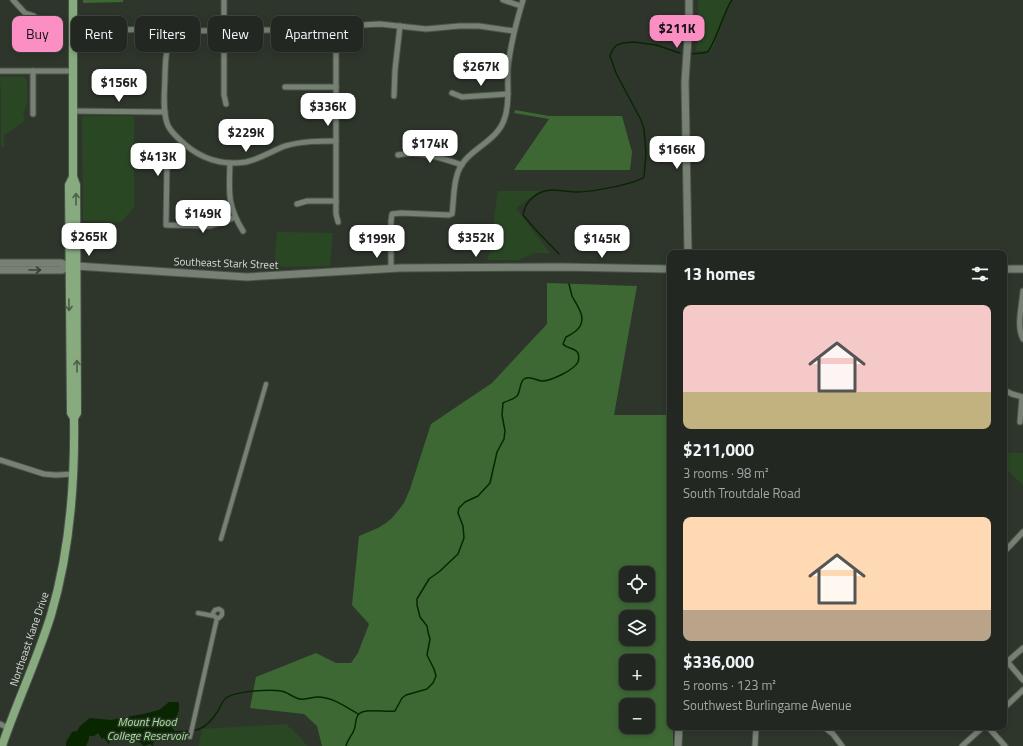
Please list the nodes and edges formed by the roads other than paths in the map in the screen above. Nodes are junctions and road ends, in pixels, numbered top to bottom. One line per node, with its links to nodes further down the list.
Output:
1 (13, 0): 7 (street)
2 (73, 0): 17 (main road)
3 (503, 0): 6 (street)
4 (689, 0): 37 (main road)
5 (224, 3): 8 (street)
6 (522, 3): 11 (street)
7 (34, 16)
8 (224, 16)
9 (363, 25): 10 (street)
10 (400, 26): 11 (street); 22 (street)
11 (514, 31): 21 (street)
12 (166, 52): 25 (street)
13 (224, 52): 23 (street)
14 (336, 52): 19 (street)
15 (0, 71): 16 (street)
16 (33, 71): 17 (street); 26 (street)
17 (73, 71): 24 (main road)
18 (285, 87): 19 (street)
19 (336, 87): 27 (street)
20 (452, 94): 21 (street)
21 (508, 94): 31 (street)
22 (394, 96)
23 (226, 104)
24 (73, 111): 25 (street); 39 (main road)
25 (165, 112): 28 (street)
26 (33, 114)
27 (336, 141): 30 (street); 32 (street)
28 (183, 143): 30 (street); 34 (street)
29 (398, 155): 31 (street)
30 (230, 163): 34 (street)
31 (462, 165): 40 (street)
32 (336, 202): 33 (street); 35 (street)
33 (297, 204)
34 (235, 217): 36 (street)
35 (338, 222)
36 (243, 231)
37 (688, 250)
38 (0, 263): 39 (main road, Southeast Stark Street)
39 (72, 266): 40 (main road, Southeast Stark Street); 44 (main road, Southeast Stark Street, one-way to 39); 48 (main road, Northeast Kane Drive, one-way to 48); 50 (main road, Northeast Kane Drive, one-way to 39)
40 (391, 268): 41 (main road, Southeast Stark Street)
41 (667, 269)
42 (1007, 269): 43 (main road)
43 (1023, 269)
44 (0, 270)
45 (1023, 291): 46 (street)
46 (1023, 339)
47 (266, 384): 57 (street)
48 (70, 388): 50 (main road); 52 (main road, Northeast Kane Drive)
49 (1007, 391): 51 (street)
50 (77, 397): 52 (main road, Northeast Kane Drive)
51 (1023, 397): 53 (street)
52 (74, 418): 55 (main road, Northeast Kane Drive)
53 (1020, 422)
54 (0, 460): 55 (street)
55 (74, 474): 67 (main road, Northeast Kane Drive)
56 (1023, 532): 58 (street)
57 (221, 539)
58 (1007, 549)
59 (198, 612): 73 (street)
60 (1023, 648): 61 (street)
61 (1007, 659)
62 (1007, 661): 63 (street)
63 (1023, 680)
64 (1023, 690): 65 (street)
65 (1007, 705)
66 (0, 724): 67 (street)
67 (8, 728): 74 (main road, Northeast Kane Drive)
68 (679, 730): 75 (main road)
69 (756, 730): 76 (street)
70 (828, 730): 77 (street)
71 (980, 730): 78 (street)
72 (991, 730): 79 (street)
73 (190, 737)
74 (2, 746)
75 (678, 746)
76 (755, 746)
77 (842, 746)
78 (962, 746)
79 (1005, 746)

